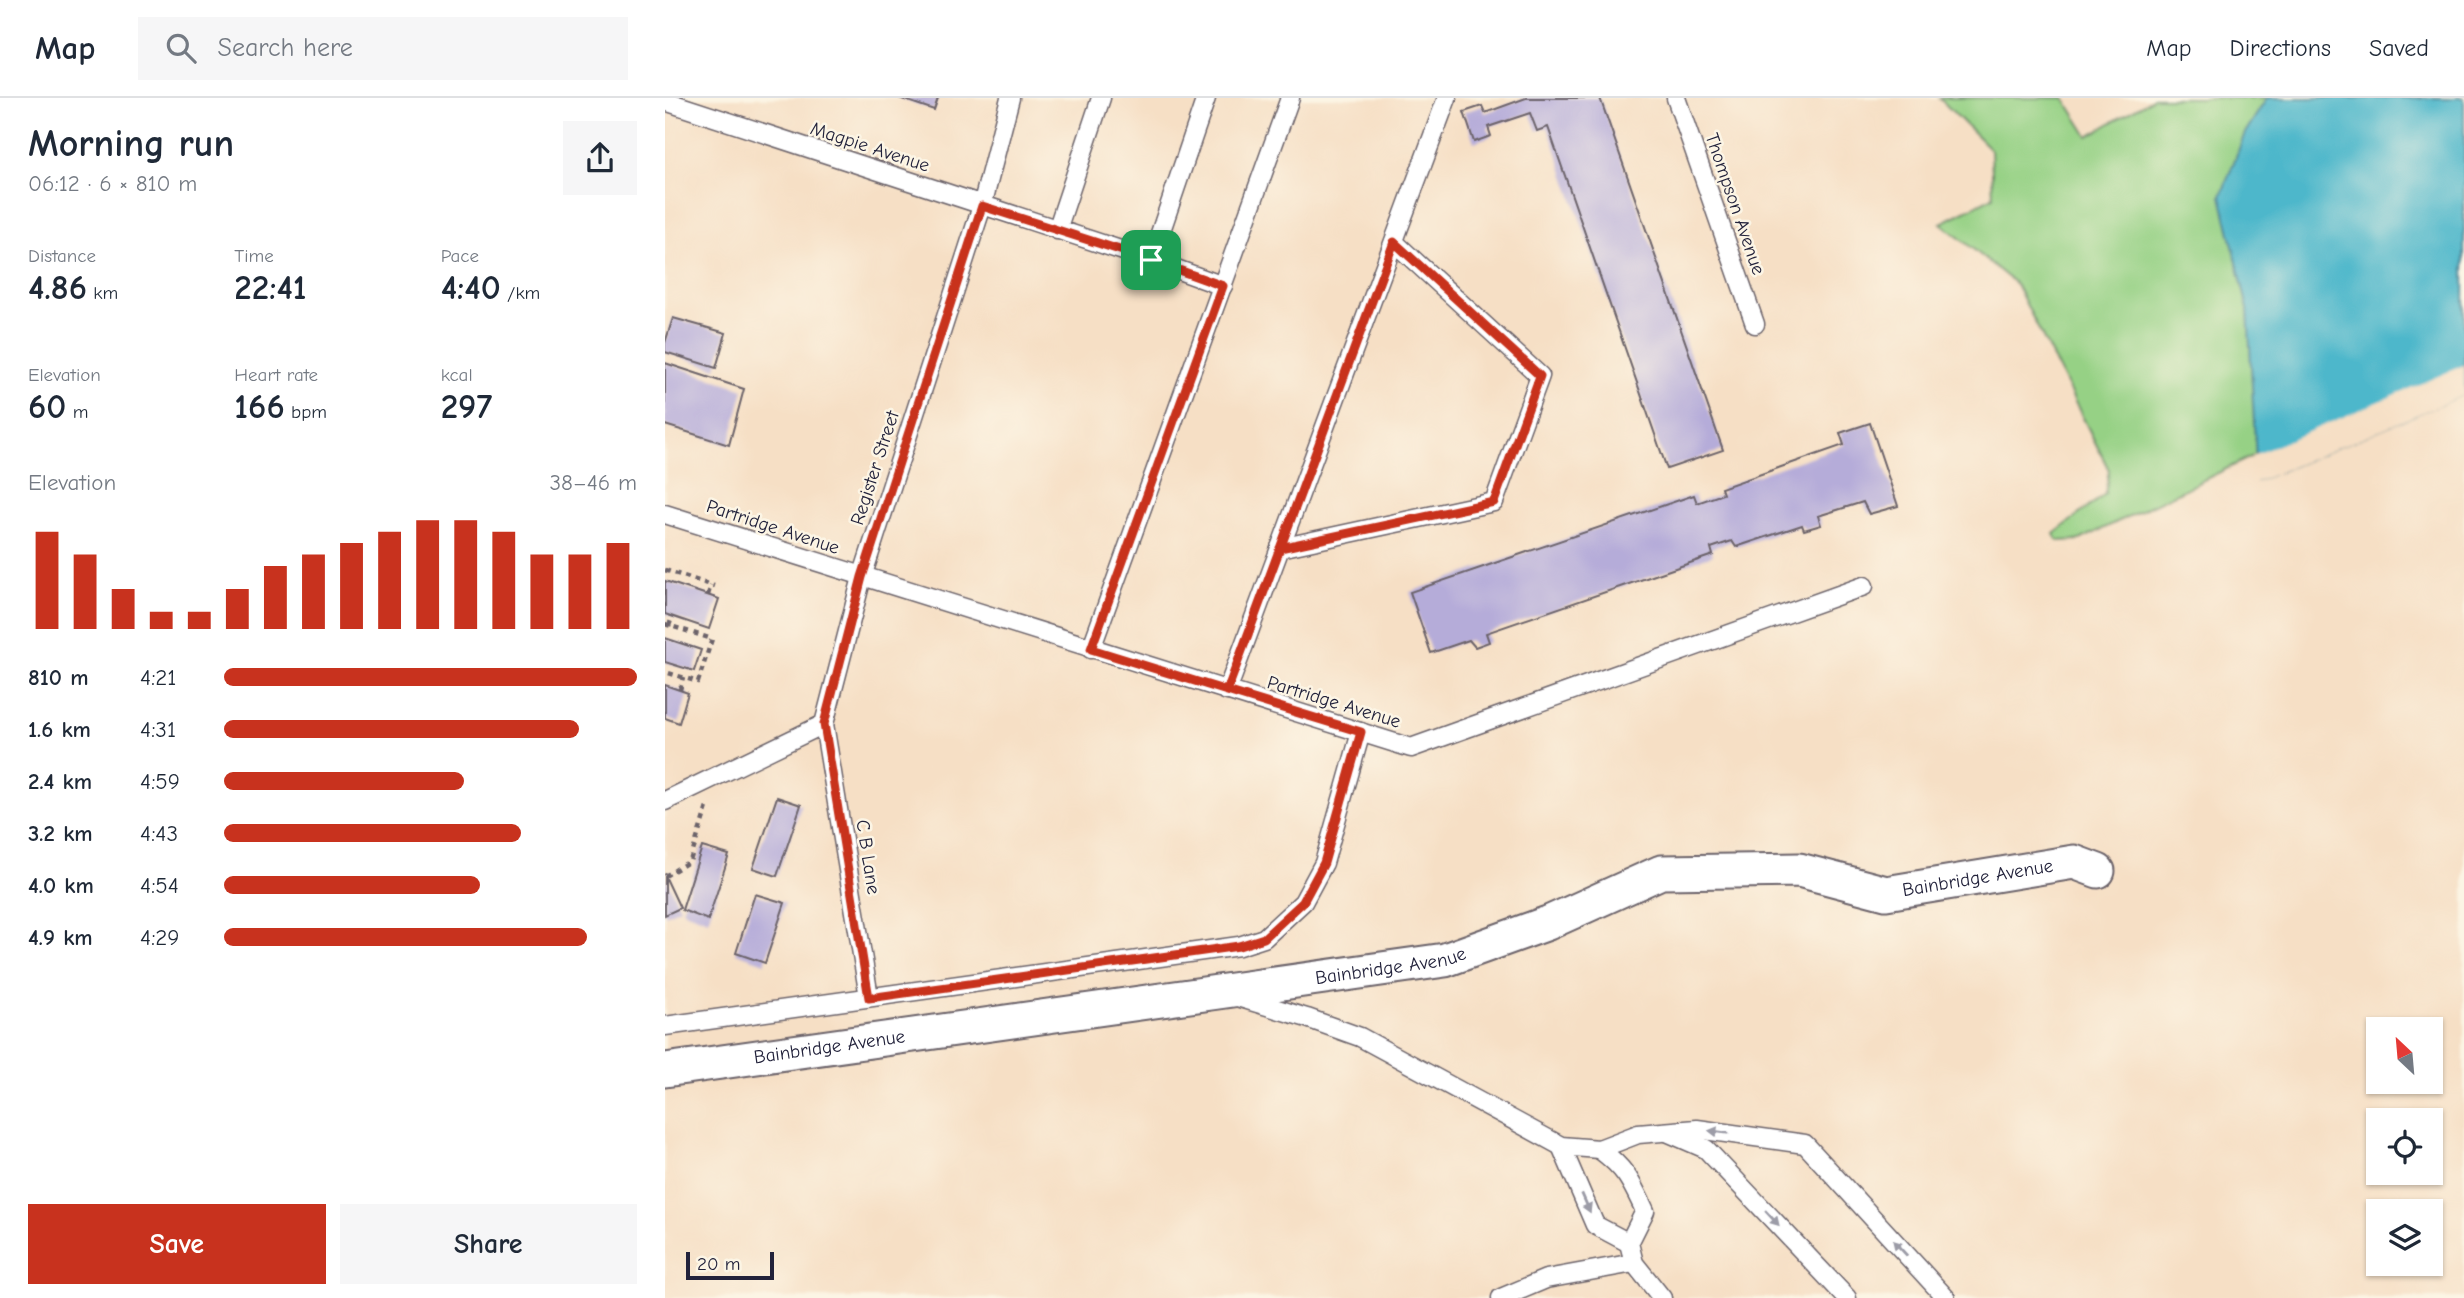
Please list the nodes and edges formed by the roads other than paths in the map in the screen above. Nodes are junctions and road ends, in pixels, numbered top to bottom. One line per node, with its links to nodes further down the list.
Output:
1 (1010, 98): 8 (lane, Register Street)
2 (1101, 98): 9 (lane)
3 (1206, 98): 11 (lane)
4 (1290, 98): 12 (lane)
5 (1447, 98): 10 (lane)
6 (1676, 98): 13 (lane, Thompson Avenue)
7 (665, 101): 8 (lane, Magpie Avenue)
8 (982, 206): 9 (lane, Magpie Avenue); 16 (lane, Register Street)
9 (1057, 230): 11 (lane, Magpie Avenue)
10 (1394, 242): 15 (lane); 15 (lane)
11 (1151, 260): 12 (lane, Magpie Avenue)
12 (1223, 286): 18 (lane)
13 (1755, 324)
14 (665, 514): 16 (lane, Partridge Avenue)
15 (1280, 548): 19 (lane)
16 (862, 577): 18 (lane, Partridge Avenue); 20 (lane, Register Street)
17 (1864, 586): 21 (lane, Partridge Avenue)
18 (1091, 649): 19 (lane, Partridge Avenue)
19 (1227, 691): 21 (lane, Partridge Avenue)
20 (824, 724): 22 (lane); 25 (lane, C B Lane)
21 (1361, 732): 25 (lane)
22 (665, 801)
23 (2098, 871): 24 (street, Bainbridge Avenue)
24 (1220, 992): 27 (street, Bainbridge Avenue); 29 (lane)
25 (869, 998): 26 (lane)
26 (665, 1026)
27 (665, 1070)
28 (1664, 1130): 30 (lane); 35 (lane, one-way to 35); 36 (lane, one-way to 28)
29 (1561, 1146): 30 (lane); 31 (lane, one-way to 31)
30 (1599, 1149): 31 (lane)
31 (1629, 1244): 32 (lane)
32 (1635, 1263): 33 (lane); 34 (lane)
33 (1501, 1298)
34 (1662, 1298)
35 (1847, 1298)
36 (1946, 1298)

